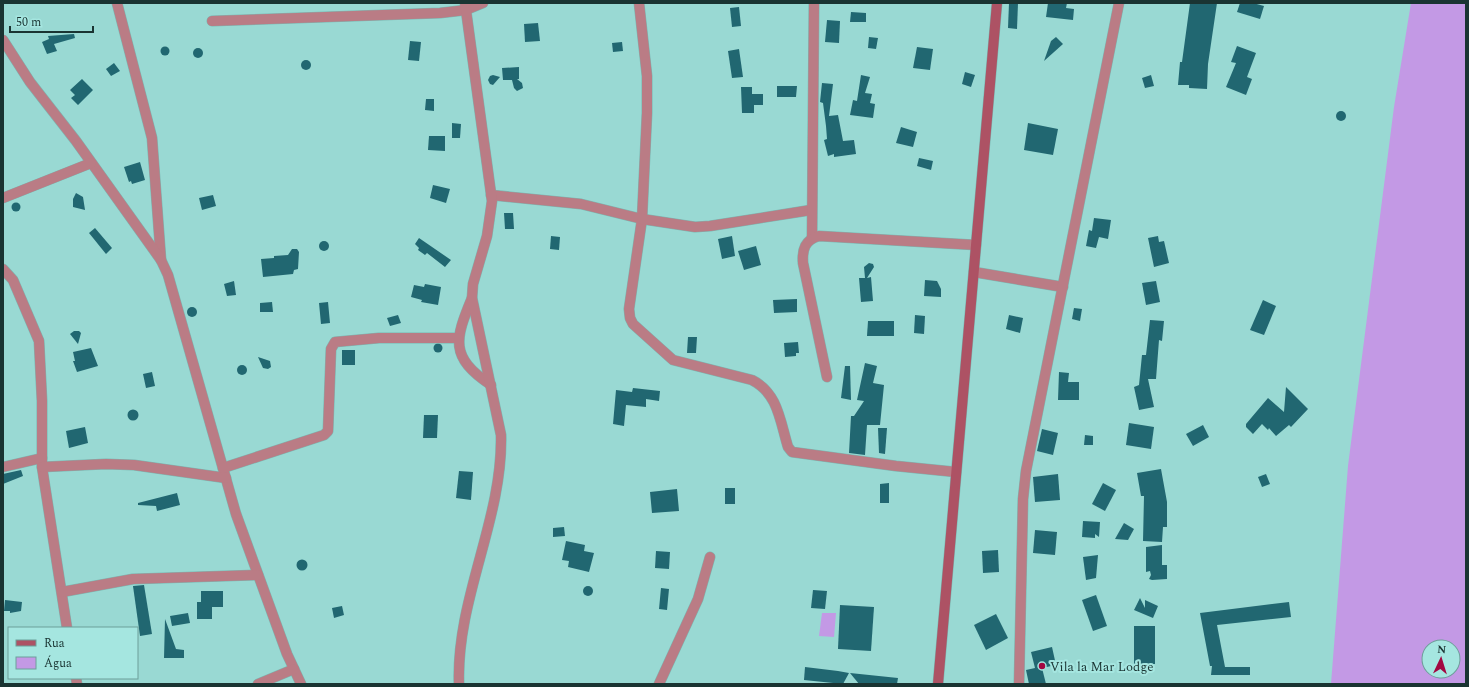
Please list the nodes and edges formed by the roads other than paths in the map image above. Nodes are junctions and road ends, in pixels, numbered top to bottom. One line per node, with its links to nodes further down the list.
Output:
1 (117, 3): 17 (street)
2 (484, 3): 7 (street)
3 (639, 3): 14 (street)
4 (814, 3): 13 (street)
5 (997, 3): 16 (main road)
6 (1119, 3): 20 (street)
7 (465, 7): 8 (street); 11 (street)
8 (212, 21)
9 (3, 40): 10 (street)
10 (91, 163): 12 (street); 17 (street)
11 (491, 195): 14 (street); 21 (street)
12 (3, 198)
13 (811, 210): 14 (street); 15 (street)
14 (642, 220): 27 (street)
15 (812, 238): 16 (street); 23 (street)
16 (976, 245): 19 (main road)
17 (161, 260): 28 (street)
18 (3, 269): 25 (street)
19 (974, 272): 20 (street); 27 (main road)
20 (1063, 287): 39 (street)
21 (472, 298): 22 (street); 24 (street)
22 (458, 338): 24 (street); 28 (street)
23 (827, 377)
24 (491, 385): 36 (street)
25 (42, 463): 26 (street); 28 (street); 31 (street)
26 (3, 467)
27 (956, 472): 38 (main road)
28 (224, 473): 30 (street)
29 (710, 557): 37 (street)
30 (258, 576): 31 (street); 33 (street)
31 (62, 592): 32 (street)
32 (68, 627)
33 (294, 669): 34 (street); 35 (street)
34 (258, 684)
35 (301, 684)
36 (459, 684)
37 (659, 684)
38 (938, 684)
39 (1019, 684)

